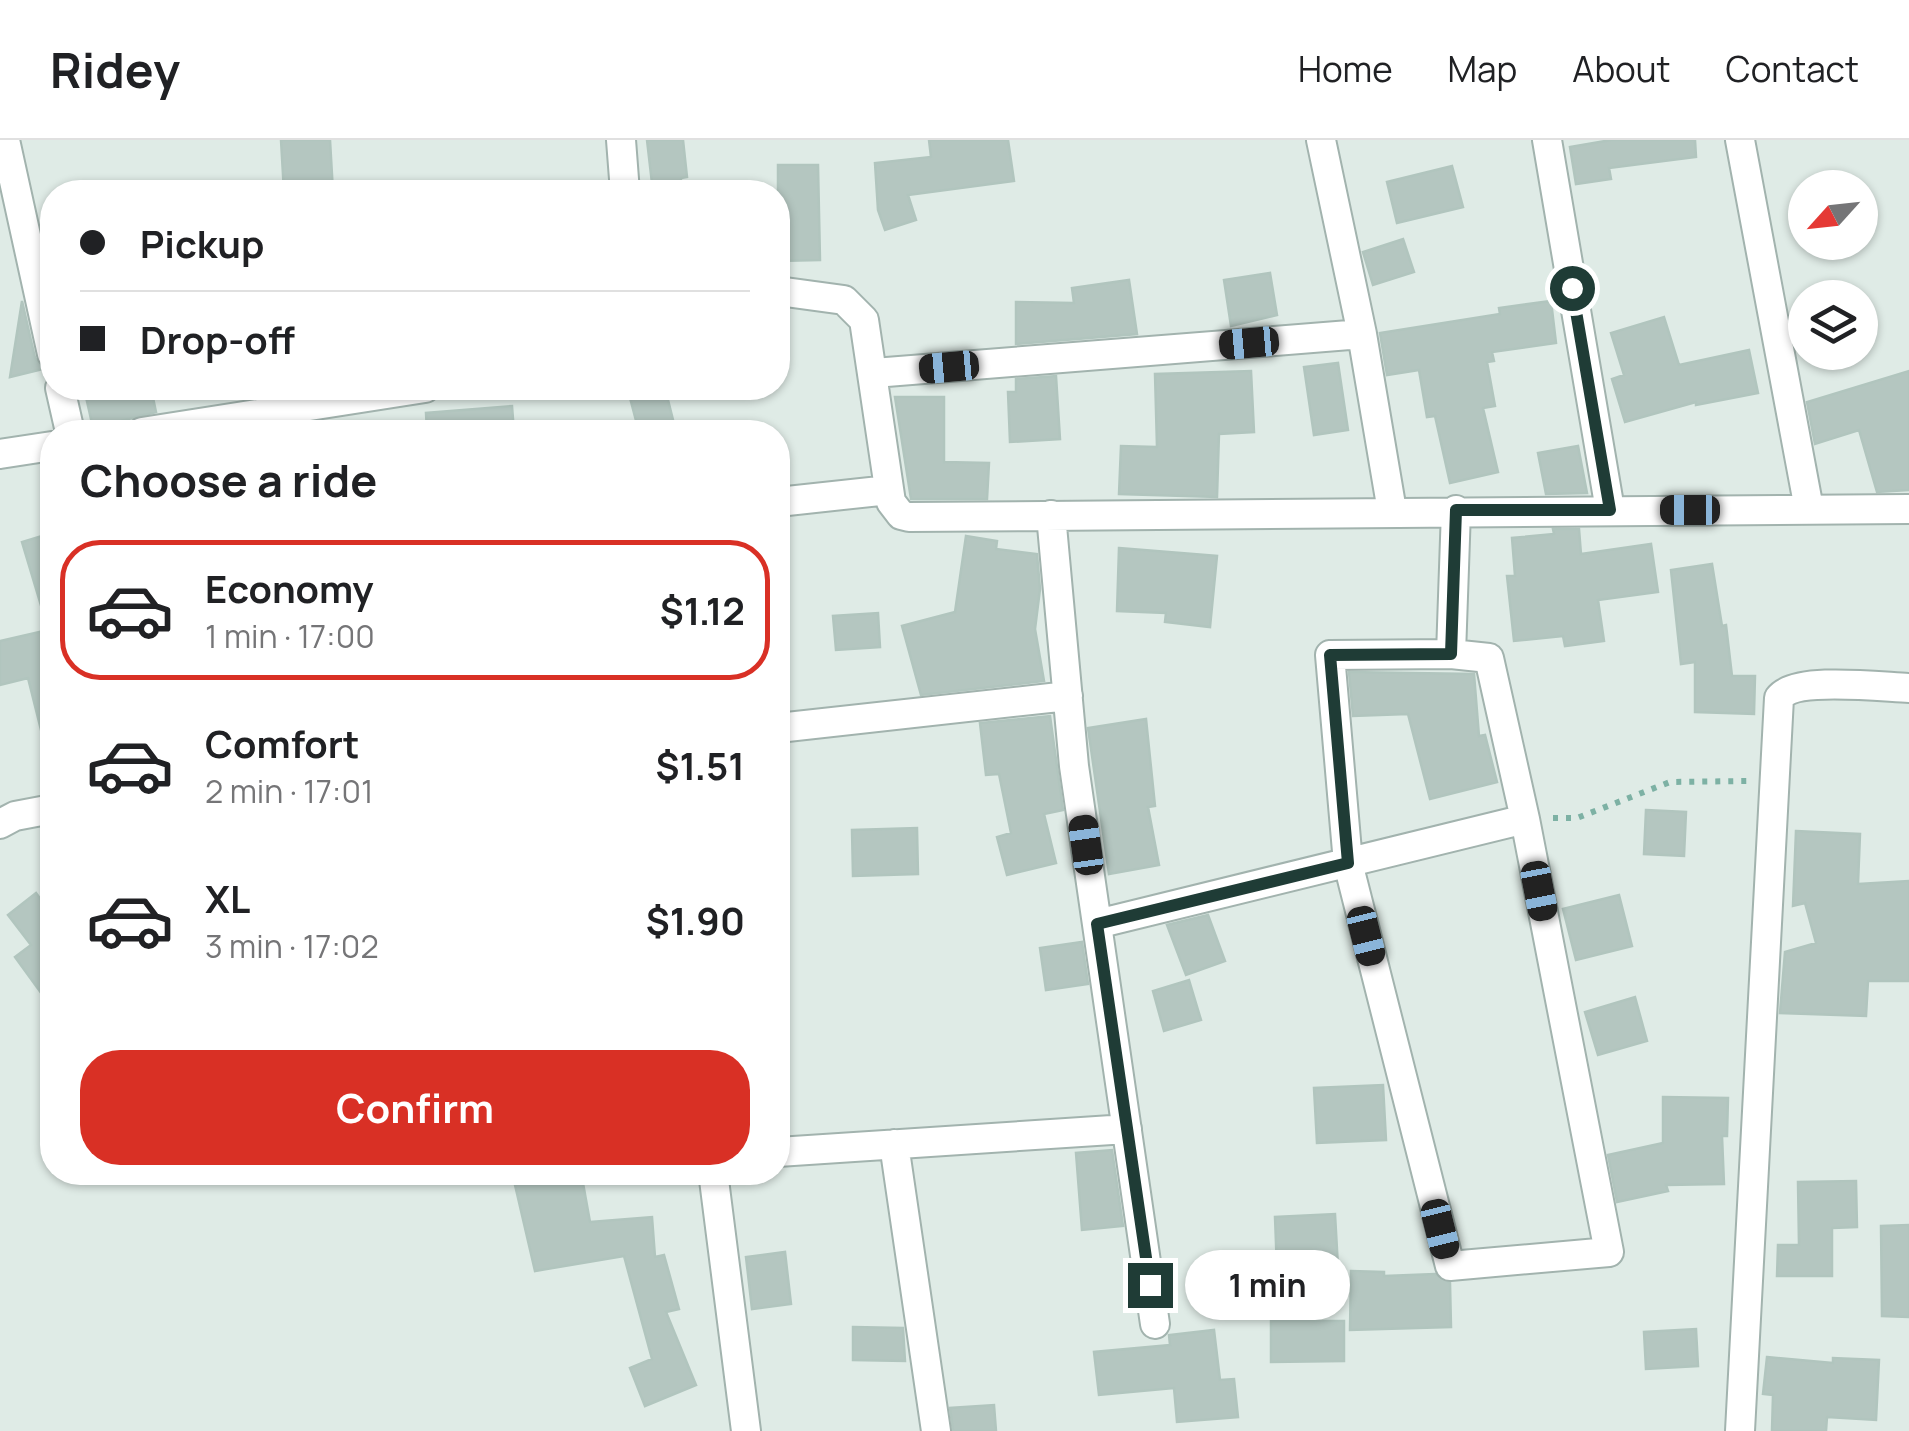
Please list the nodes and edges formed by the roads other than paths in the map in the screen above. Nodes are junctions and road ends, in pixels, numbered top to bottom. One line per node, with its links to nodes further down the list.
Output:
1 (621, 140): 6 (street)
2 (1321, 140): 9 (street)
3 (1548, 140): 19 (street)
4 (1740, 140): 20 (street)
5 (9, 142): 8 (street)
6 (624, 180)
7 (790, 293): 10 (street)
8 (40, 295)
9 (1362, 334): 10 (street); 21 (street)
10 (874, 373): 15 (street)
11 (348, 400): 12 (street)
12 (219, 420)
13 (40, 448): 14 (street)
14 (0, 454)
15 (889, 490): 16 (street); 22 (street)
16 (790, 501)
17 (1909, 509): 20 (street)
18 (1456, 510): 19 (street); 21 (street); 23 (street)
19 (1610, 510): 20 (street)
20 (1809, 510)
21 (1392, 511): 22 (street)
22 (1051, 516): 25 (street)
23 (1451, 654): 28 (street); 30 (street)
24 (1909, 688): 39 (street)
25 (1068, 696): 26 (street); 31 (street)
26 (790, 727)
27 (40, 811): 29 (street)
28 (1525, 819): 30 (street); 30 (street)
29 (0, 824)
30 (1348, 863): 31 (street)
31 (1097, 924): 32 (street)
32 (1127, 1129): 33 (street); 36 (street)
33 (894, 1144): 34 (street); 38 (street)
34 (790, 1151)
35 (714, 1185): 37 (street)
36 (1156, 1324)
37 (746, 1431)
38 (936, 1431)
39 (1740, 1431)

